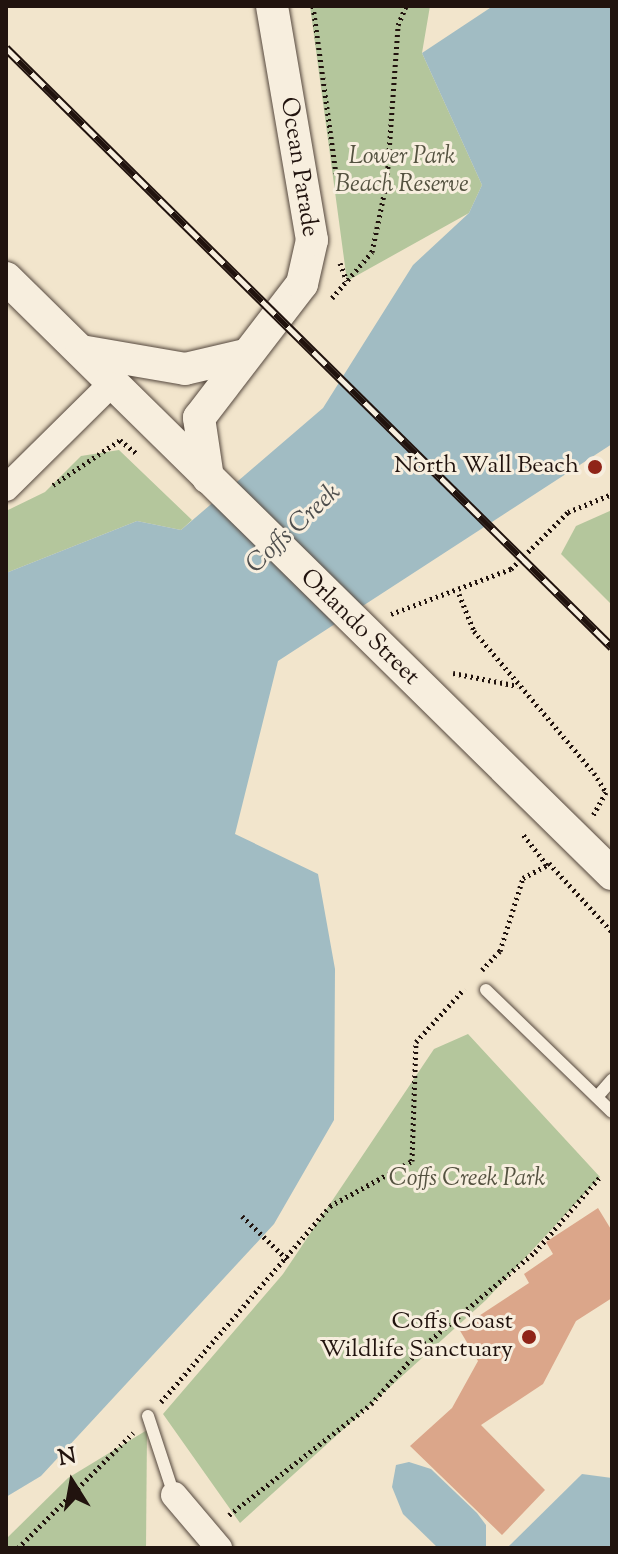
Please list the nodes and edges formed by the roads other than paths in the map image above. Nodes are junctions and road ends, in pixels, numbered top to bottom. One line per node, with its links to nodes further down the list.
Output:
1 (272, 6): 4 (street, Ocean Parade)
2 (6, 278): 3 (street, Orlando Street)
3 (81, 351): 4 (street); 5 (street, Orlando Street)
4 (245, 355): 6 (street, Ocean Parade)
5 (111, 384): 6 (street, Orlando Street); 7 (street)
6 (209, 481): 8 (street, Orlando Street)
7 (6, 488)
8 (612, 874)
9 (486, 990): 11 (lane)
10 (612, 1080): 11 (lane)
11 (597, 1097): 12 (lane)
12 (612, 1112)
13 (148, 1416): 14 (lane)
14 (174, 1495): 15 (street)
15 (212, 1540)

